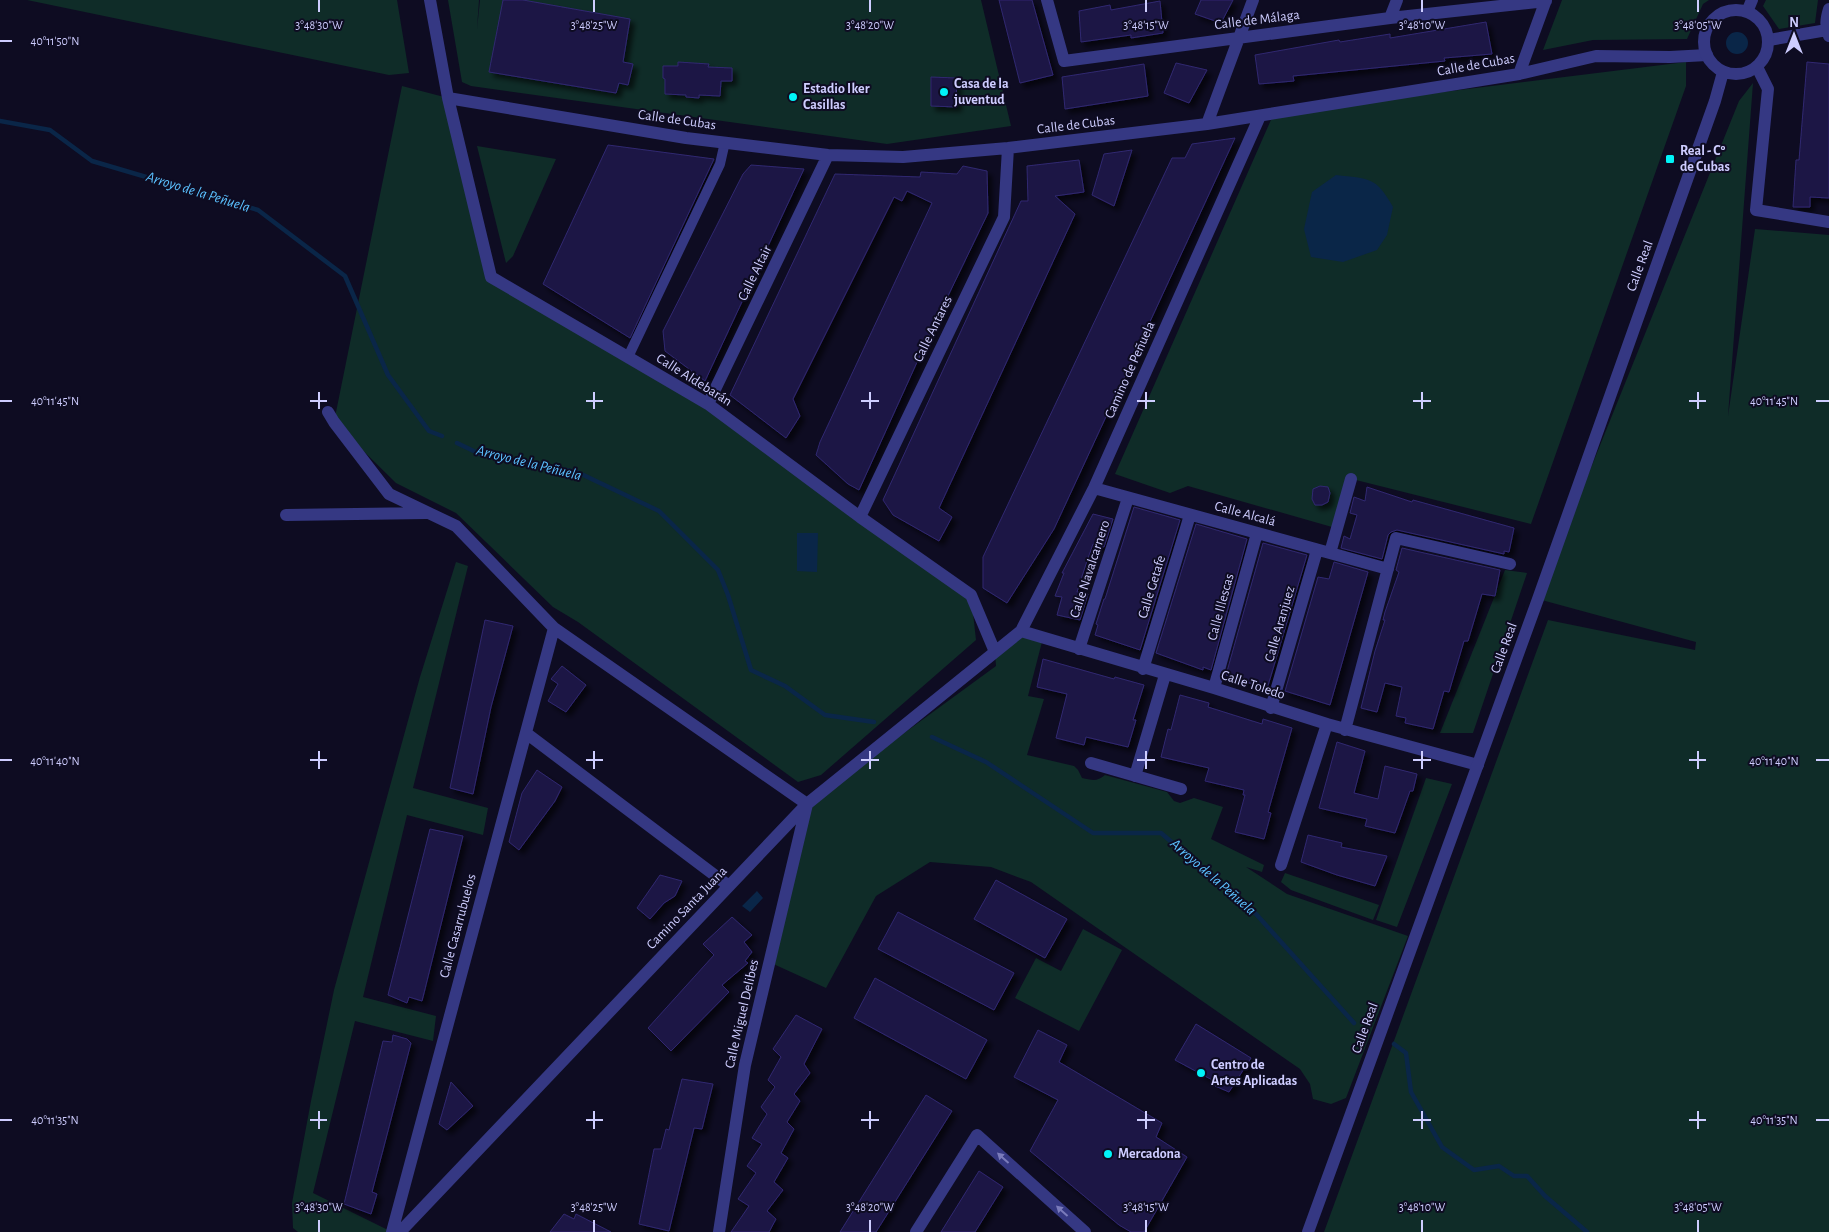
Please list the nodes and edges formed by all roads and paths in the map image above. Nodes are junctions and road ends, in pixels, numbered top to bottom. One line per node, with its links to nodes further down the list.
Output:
1 (430, 0): 16 (street, Calle Aldebarán)
2 (1047, 0): 10 (street, Calle de Málaga)
3 (1253, 0): 10 (street)
4 (1397, 0): 8 (street)
5 (1546, 0): 8 (street, Calle de Málaga); 15 (street)
6 (1750, 6): 11 (street); 12 (street)
7 (1829, 9): 9 (street)
8 (1390, 18): 10 (street, Calle de Málaga)
9 (1828, 33): 11 (street)
10 (1238, 38): 18 (street)
11 (1768, 40): 13 (street)
12 (1707, 55): 14 (street); 15 (street, Calle de Cubas)
13 (1757, 67): 14 (street); 22 (street)
14 (1723, 72): 50 (street, Calle Real)
15 (1520, 74): 17 (street, Calle de Cubas)
16 (448, 98): 19 (street, Calle de Cubas); 23 (street, Calle Aldebarán)
17 (1260, 116): 18 (street, Calle de Cubas); 27 (street, Camino de Peñuela)
18 (1207, 124): 20 (street, Calle de Cubas)
19 (725, 142): 21 (street, Calle de Cubas); 23 (street)
20 (1008, 148): 21 (street, Calle de Cubas); 32 (street, Calle Antares)
21 (828, 155): 24 (street, Calle Altair)
22 (1829, 222)
23 (628, 357): 24 (street, Calle Aldebarán)
24 (708, 404): 32 (street, Calle Aldebarán)
25 (328, 412): 29 (street)
26 (1351, 479): 35 (street)
27 (1094, 488): 28 (street, Calle Alcalá); 39 (street, Camino de Peñuela)
28 (1128, 498): 31 (street, Calle Alcalá); 40 (street, Calle Navalcarnero)
29 (428, 513): 30 (street); 38 (street)
30 (286, 515)
31 (1190, 515): 33 (street, Calle Alcalá); 42 (street, Calle Getafe)
32 (860, 517): 41 (street, Calle Aldebarán)
33 (1257, 533): 34 (street, Calle Alcalá); 44 (street, Calle Illescas)
34 (1317, 550): 35 (street, Calle Alcalá); 45 (street, Calle Aranjuez)
35 (1330, 553): 37 (street, Calle Alcalá)
36 (1510, 564): 37 (street)
37 (1388, 569): 47 (street)
38 (554, 628): 48 (street, Calle Casarrubuelos); 53 (street)
39 (1021, 631): 40 (street, Calle Toledo); 41 (street, Camino Santa Juana)
40 (1079, 649): 42 (street, Calle Toledo)
41 (995, 652): 53 (street, Camino Santa Juana)
42 (1143, 669): 43 (street, Calle Toledo)
43 (1165, 675): 44 (street, Calle Toledo); 51 (street)
44 (1214, 688): 45 (street, Calle Toledo)
45 (1271, 708): 46 (street, Calle Toledo)
46 (1327, 724): 47 (street, Calle Toledo); 54 (street)
47 (1345, 730): 50 (street, Calle Toledo)
48 (526, 733): 55 (street); 56 (street, Calle Casarrubuelos)
49 (1090, 763): 51 (street)
50 (1478, 765): 61 (street, Calle Real)
51 (1135, 776): 52 (street)
52 (1181, 789)
53 (807, 804): 55 (street, Camino Santa Juana); 58 (street, Calle Miguel Delibes)
54 (1281, 866)
55 (729, 886): 57 (street, Camino Santa Juana)
56 (392, 1232)
57 (400, 1232)
58 (719, 1232)
59 (916, 1232): 60 (street, one-way to 59)
60 (1085, 1232)
61 (1308, 1232)

